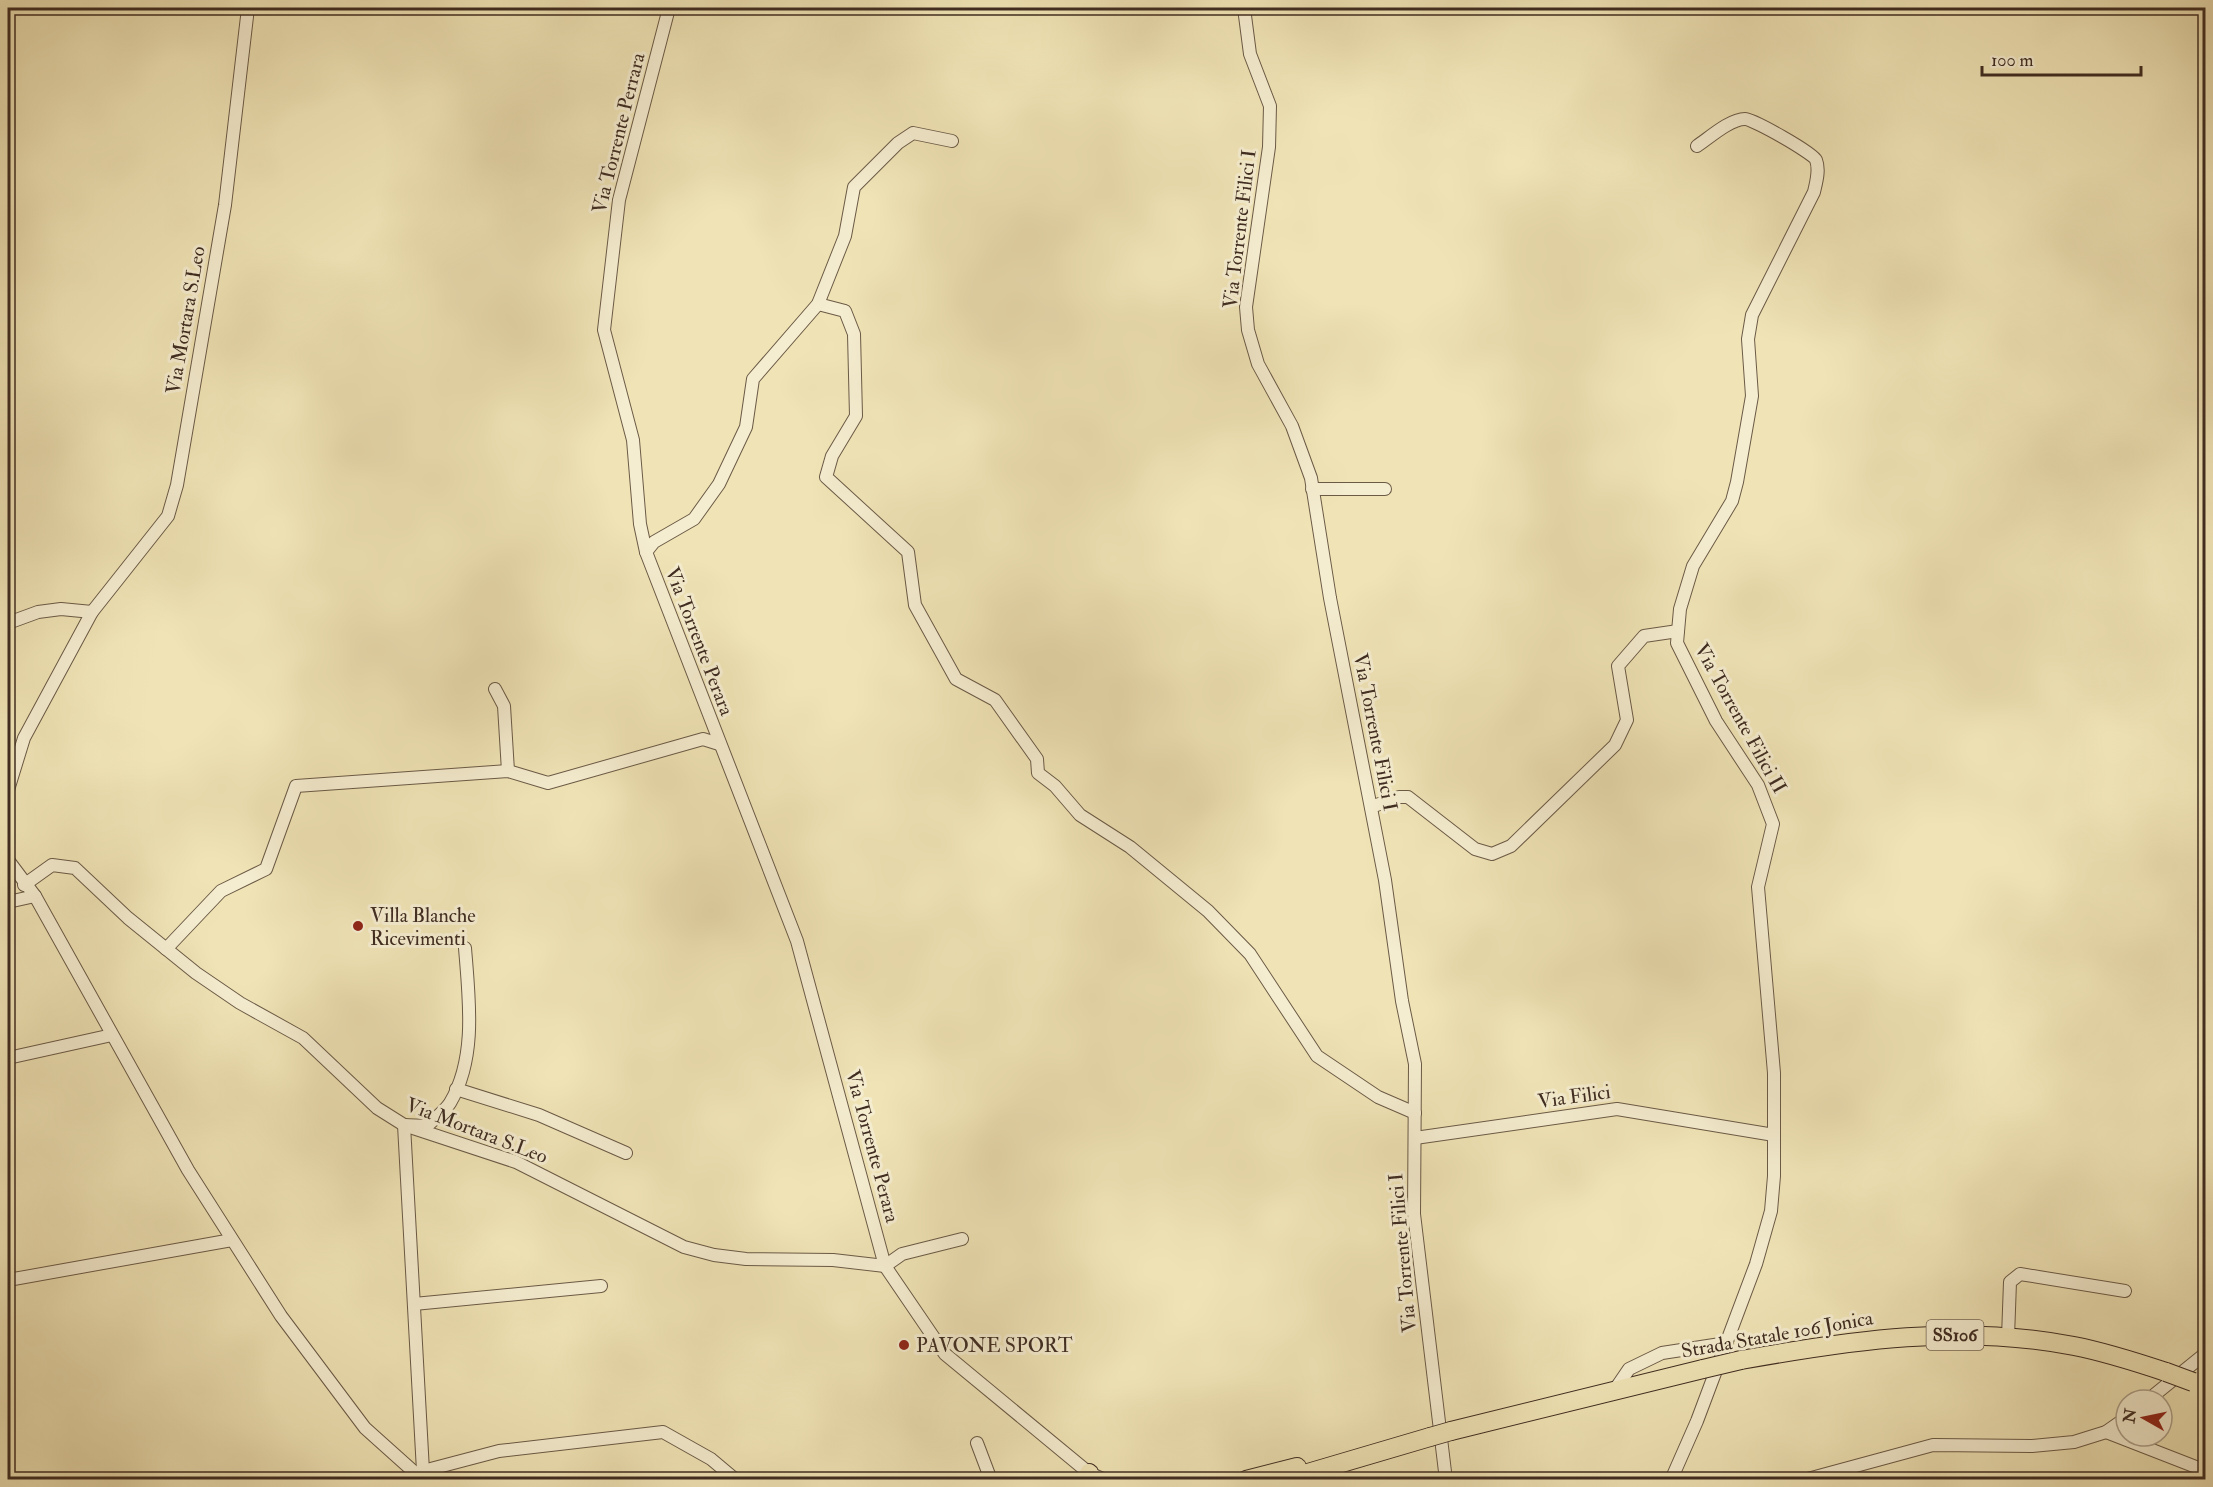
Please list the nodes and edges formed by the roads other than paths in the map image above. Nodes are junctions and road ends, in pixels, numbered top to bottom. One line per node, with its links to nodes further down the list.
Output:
1 (248, 8): 10 (street, Via Mortara S.Leo)
2 (669, 8): 9 (street, Via Torrente Perrara)
3 (1244, 8): 7 (street, Via Torrente Filici I)
4 (952, 141): 6 (street)
5 (1697, 146): 12 (street, Via Torrente Filici II)
6 (818, 304): 9 (street); 27 (street)
7 (1312, 489): 8 (street); 17 (street, Via Torrente Filici I)
8 (1385, 489)
9 (646, 552): 14 (street, Via Torrente Perara)
10 (92, 612): 11 (street); 16 (street, Via Mortara S.Leo)
11 (8, 623)
12 (1678, 631): 17 (street); 29 (street, Via Torrente Filici II)
13 (495, 688): 15 (street)
14 (719, 744): 15 (street, Via Torrente Perara); 34 (street, Via Torrente Perara)
15 (508, 771): 23 (street)
16 (8, 790)
17 (1371, 807): 27 (street, Via Torrente Filici I)
18 (8, 860): 19 (street)
19 (24, 885): 20 (street); 23 (street, Via Mortara S.Leo)
20 (35, 896): 21 (street); 24 (street)
21 (8, 902)
22 (465, 948): 26 (street)
23 (166, 949): 28 (street, Via Mortara S.Leo)
24 (112, 1035): 25 (street); 33 (street)
25 (8, 1059)
26 (456, 1089): 28 (street); 31 (street)
27 (1415, 1113): 30 (street, Via Torrente Filici I)
28 (404, 1125): 34 (street, Via Mortara S.Leo); 38 (street)
29 (1774, 1135): 30 (street, Via Filici); 40 (street, Via Torrente Filici II)
30 (1415, 1138): 55 (street, Via Torrente Filici I)
31 (626, 1153)
32 (963, 1239): 34 (street)
33 (232, 1240): 35 (street); 49 (street)
34 (885, 1266): 50 (street, Via Torrente Perara)
35 (8, 1280)
36 (601, 1286): 38 (street)
37 (2125, 1291): 39 (street)
38 (414, 1304): 49 (street)
39 (2008, 1336): 42 (main road, Strada Statale 106 Jonica / SS106, bridge); 43 (main road, Strada Statale 106 Jonica / SS106, bridge)
40 (1727, 1343): 42 (street); 56 (street, Via Torrente Filici II)
41 (2205, 1353): 44 (street)
42 (1631, 1380): 48 (main road, Strada Statale 106 Jonica / SS106, bridge)
43 (2199, 1384)
44 (2163, 1388)
45 (2114, 1426): 46 (street)
46 (2106, 1432): 57 (street); 58 (street)
47 (977, 1443): 52 (street)
48 (1360, 1455): 53 (main road, Strada Statale 106 Jonica / SS106); 54 (main road, Strada Statale 106 Jonica / SS106)
49 (421, 1475): 51 (street)
50 (1095, 1477)
51 (736, 1479)
52 (991, 1479)
53 (1246, 1479)
54 (1284, 1479)
55 (1446, 1479)
56 (1671, 1479)
57 (1804, 1479)
58 (2204, 1479)

